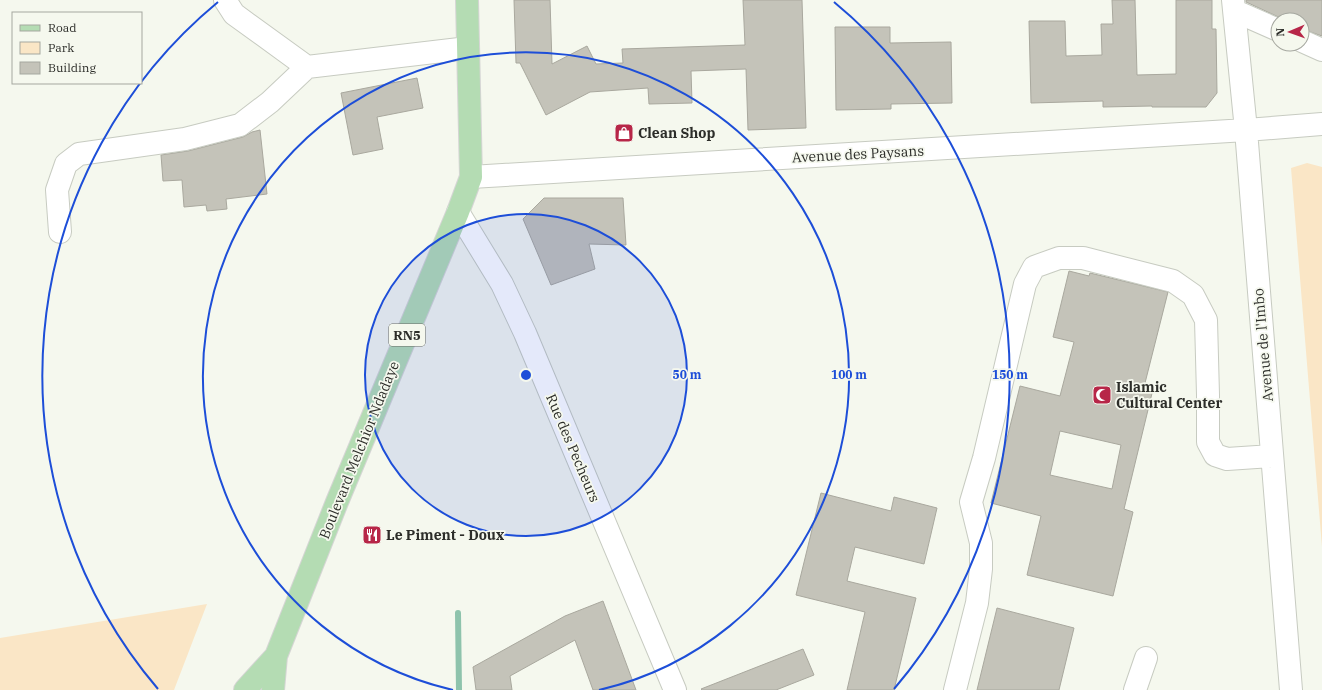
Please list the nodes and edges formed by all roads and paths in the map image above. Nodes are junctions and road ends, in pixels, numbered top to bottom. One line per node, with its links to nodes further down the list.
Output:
1 (225, 0): 8 (street)
2 (467, 0): 6 (main road, Boulevard Melchior Ndadaye / RN5)
3 (1234, 5): 4 (street); 10 (street, Avenue de l'Imbo)
4 (1270, 25)
5 (1310, 45): 7 (street)
6 (468, 48): 8 (street); 11 (main road, Boulevard Melchior Ndadaye / RN5)
7 (1322, 50)
8 (308, 67): 13 (street)
9 (1322, 124): 10 (street, Avenue des Paysans)
10 (1246, 130): 11 (street, Avenue des Paysans); 14 (street, Avenue de l'Imbo)
11 (471, 177): 12 (main road, Boulevard Melchior Ndadaye / RN5)
12 (458, 212): 15 (main road, Boulevard Melchior Ndadaye / RN5); 19 (street, Rue des Pecheurs)
13 (60, 232)
14 (1272, 456): 20 (street); 22 (street, Avenue de l'Imbo)
15 (276, 656): 17 (main road, RN5); 18 (main road, Boulevard Melchior Ndadaye / RN5)
16 (1146, 658): 21 (street)
17 (245, 690)
18 (273, 690)
19 (675, 690)
20 (955, 690)
21 (1135, 690)
22 (1291, 690)

